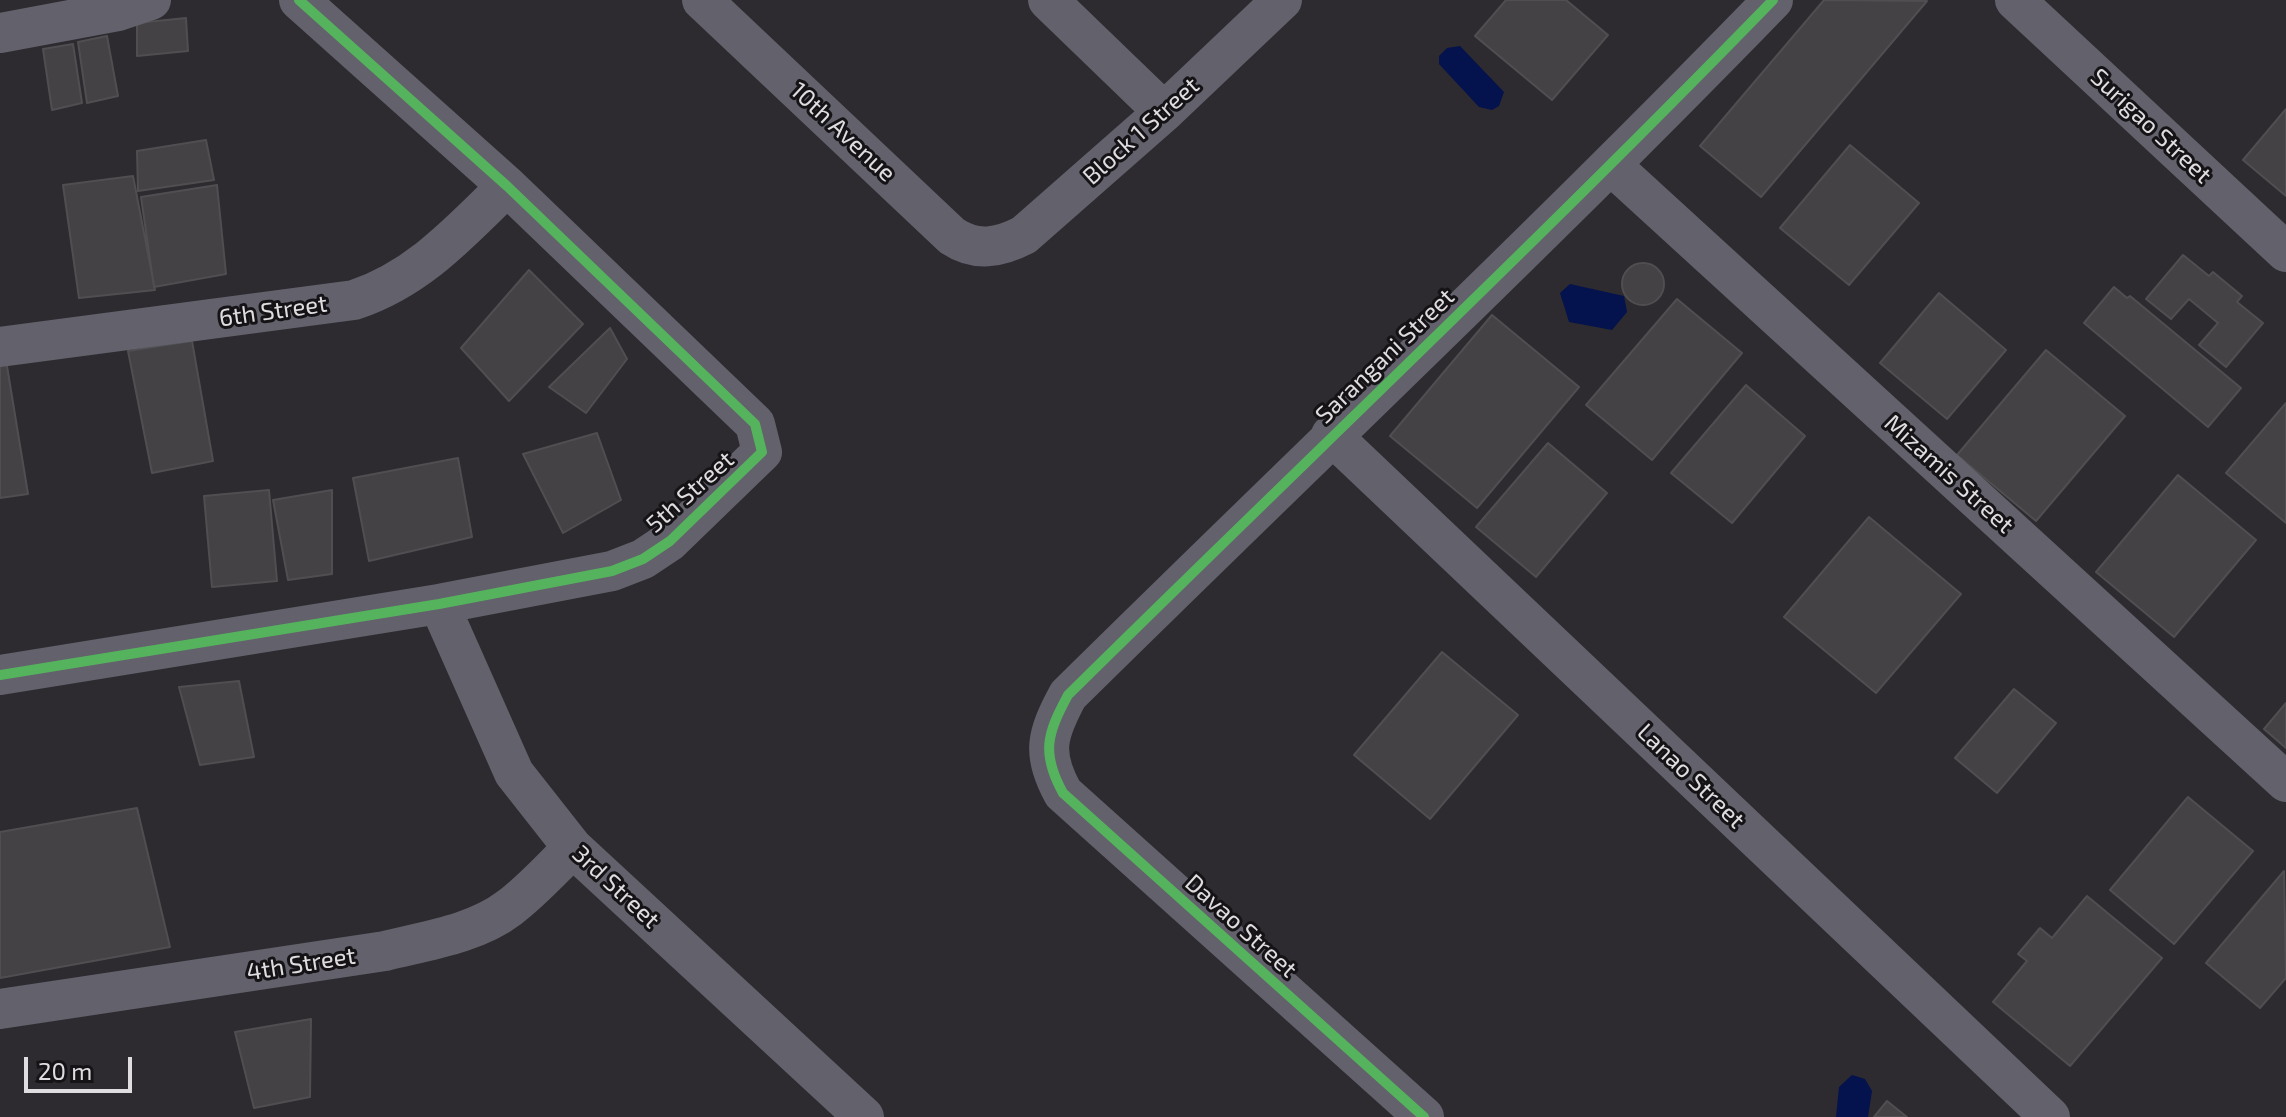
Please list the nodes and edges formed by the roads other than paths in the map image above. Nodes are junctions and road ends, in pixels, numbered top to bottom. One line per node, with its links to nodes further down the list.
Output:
1 (151, 0): 8 (street)
2 (299, 0): 11 (street, 5th Street)
3 (702, 0): 12 (street, 10th Avenue)
4 (1048, 0): 9 (street)
5 (1282, 0): 9 (street, Block 1 Street)
6 (1773, 0): 10 (street, Sarangani Street)
7 (2015, 0): 13 (street, Surigao Street)
8 (0, 33)
9 (1164, 112): 12 (street, Block 1 Street)
10 (1612, 166): 15 (street, Sarangani Street); 19 (street, Mizamis Street)
11 (507, 186): 14 (street, 6th Street); 16 (street, 5th Street)
12 (991, 247)
13 (2286, 252)
14 (0, 347)
15 (1331, 435): 18 (street, Sarangani Street); 24 (street, Lanao Street)
16 (439, 604): 17 (street, 5th Street); 20 (street, 3rd Street)
17 (0, 675)
18 (1048, 753): 23 (street, Davao Street)
19 (2286, 782)
20 (573, 848): 21 (street, 4th Street); 22 (street, 3rd Street)
21 (0, 1009)
22 (864, 1117)
23 (1424, 1117)
24 (2050, 1117)

